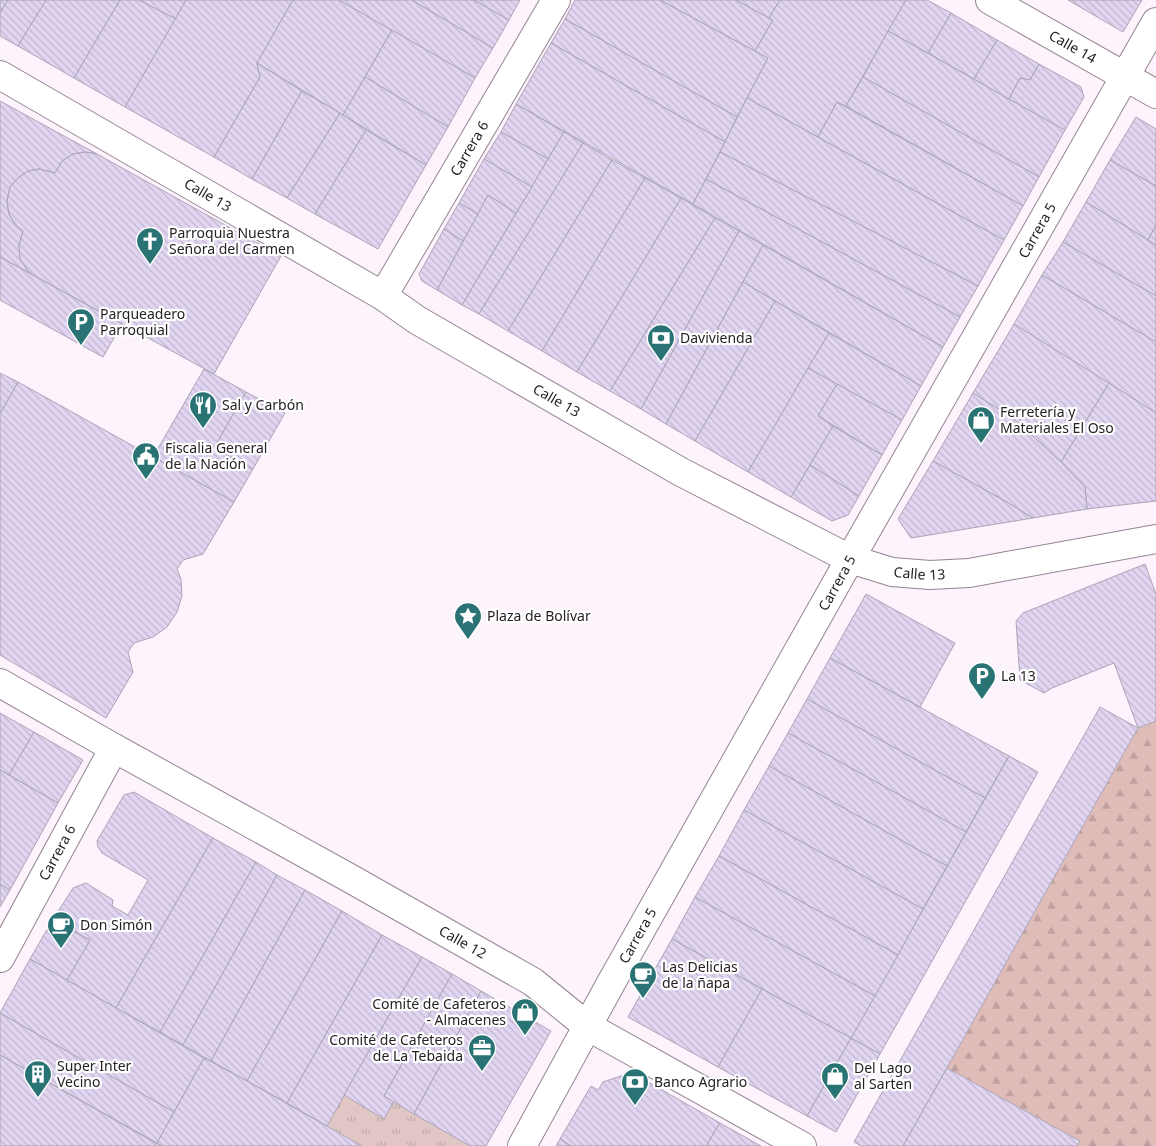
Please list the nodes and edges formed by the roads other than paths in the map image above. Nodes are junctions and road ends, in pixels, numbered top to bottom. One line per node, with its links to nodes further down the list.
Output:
1 (556, 0): 7 (main road, Carrera 6)
2 (990, 0): 5 (main road, Calle 14)
3 (1156, 22): 5 (main road, Carrera 5)
4 (0, 76): 7 (main road, Calle 13)
5 (1124, 76): 6 (main road, Calle 14); 9 (main road, Carrera 5)
6 (1156, 94)
7 (383, 296): 9 (main road, Calle 13)
8 (1156, 539): 9 (main road, Calle 13)
9 (850, 559): 13 (main road, Carrera 5)
10 (0, 683): 11 (main road, Calle 12)
11 (114, 748): 12 (main road, Carrera 6); 13 (main road, Calle 12)
12 (0, 958)
13 (587, 1026): 14 (main road, Carrera 5); 15 (main road, Calle 12)
14 (522, 1146)
15 (802, 1146)

